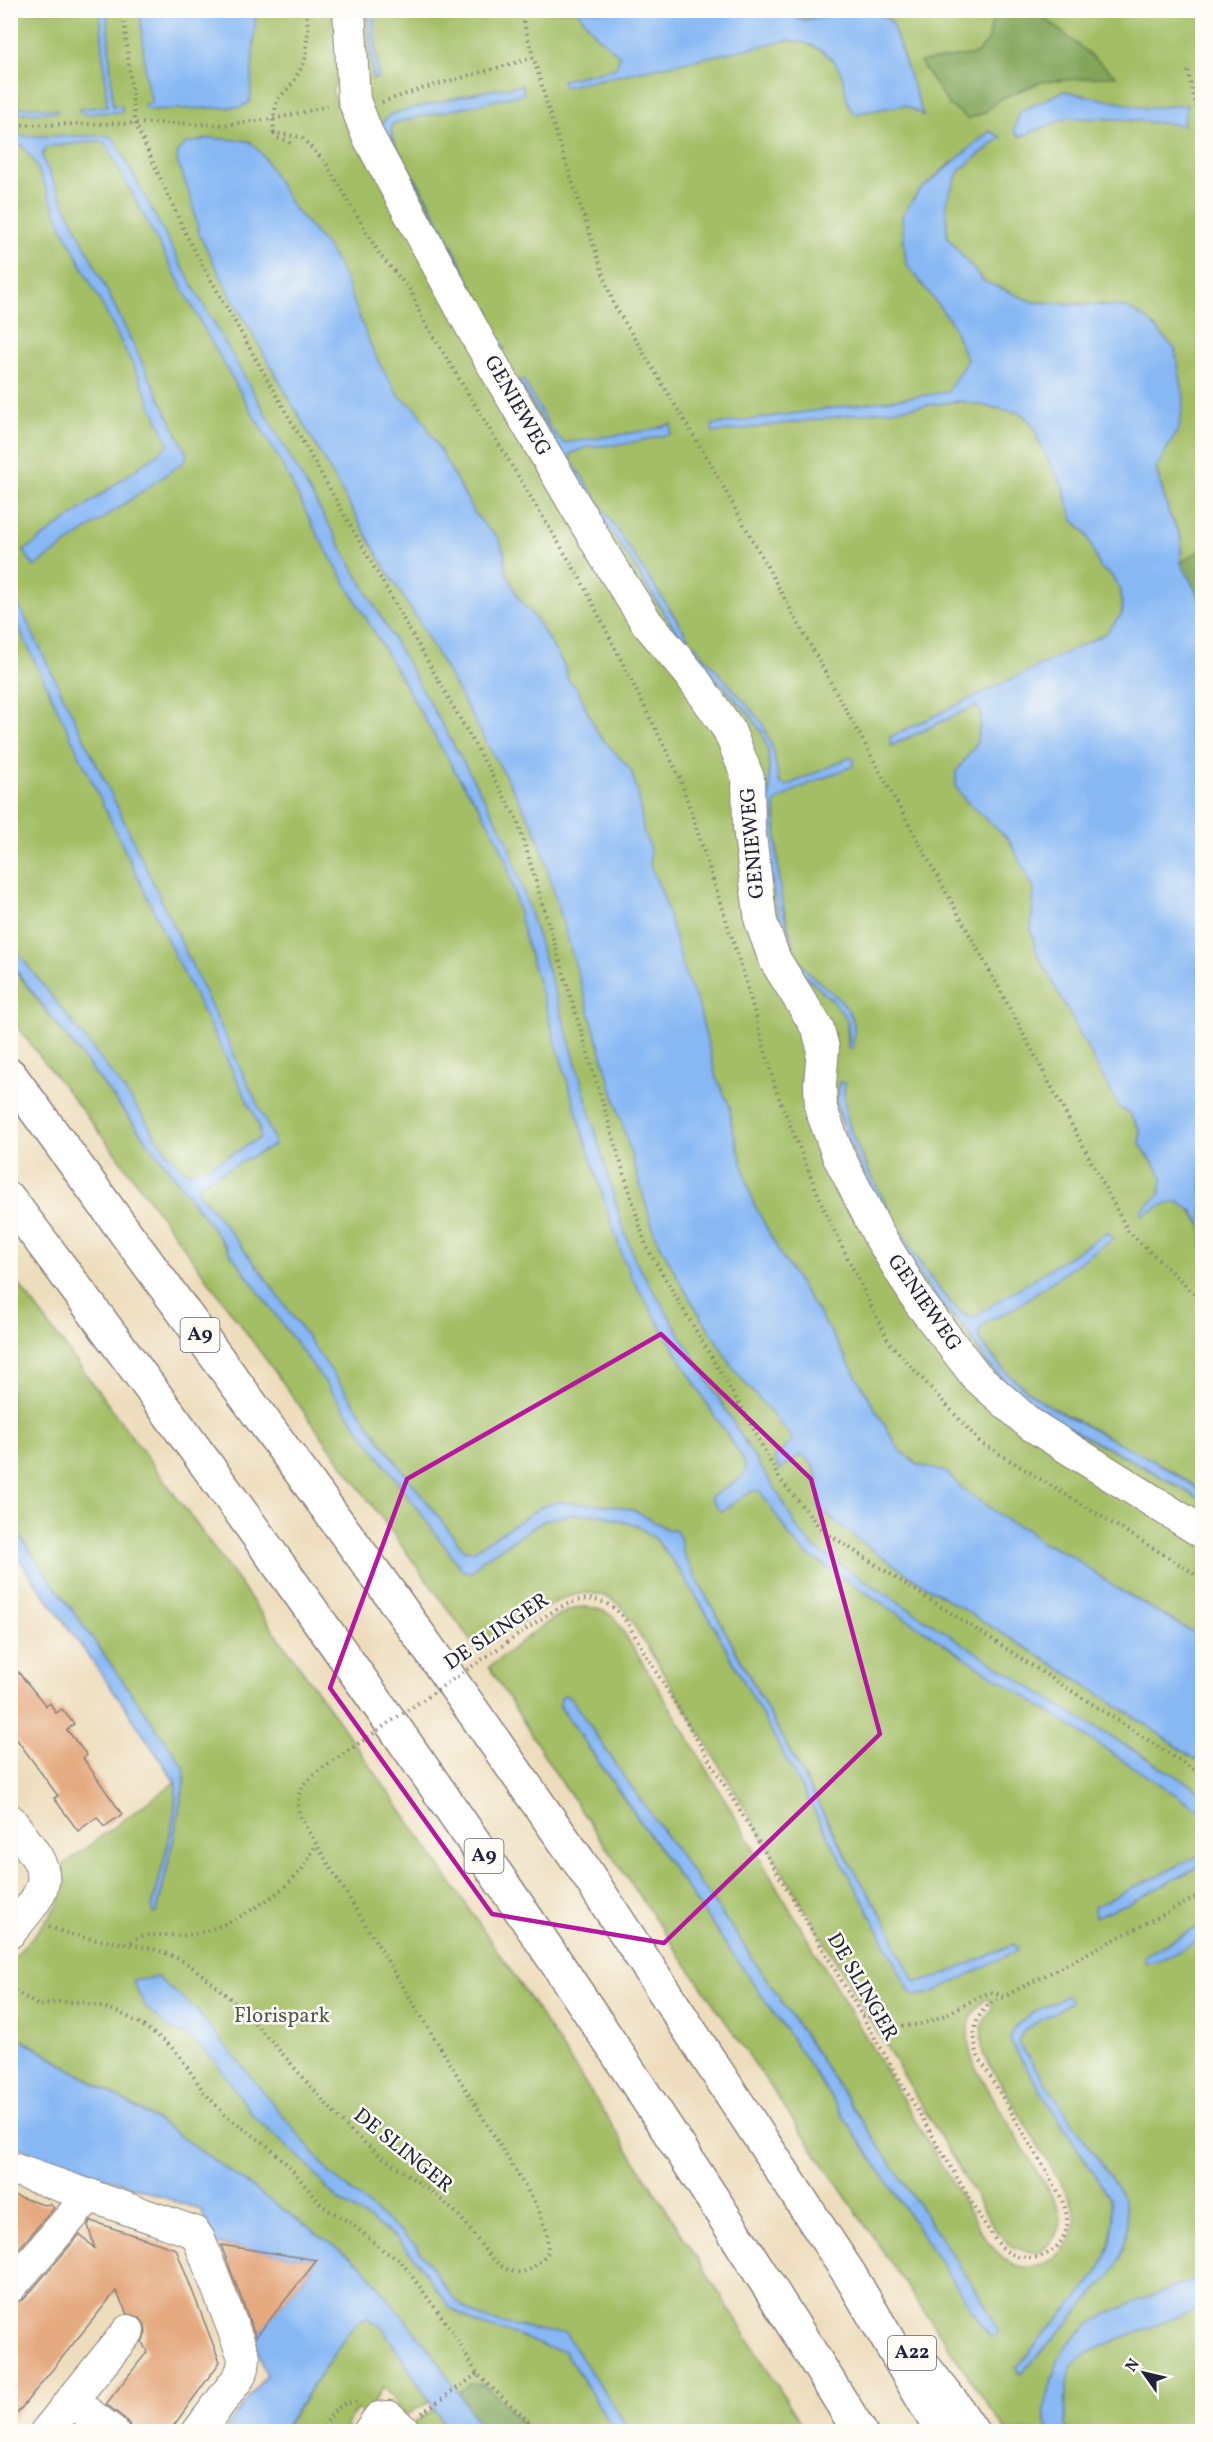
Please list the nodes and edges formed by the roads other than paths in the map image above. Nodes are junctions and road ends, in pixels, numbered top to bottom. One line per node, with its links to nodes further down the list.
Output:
1 (349, 10): 4 (street, GENIEWEG)
2 (10, 1075): 9 (highway, A9)
3 (10, 1200): 16 (highway, A9)
4 (1203, 1532)
5 (10, 1820): 6 (street)
6 (19, 1922)
7 (10, 2168): 8 (street)
8 (90, 2195): 10 (street); 15 (street)
9 (850, 2275): 17 (highway, A9); 18 (highway, A22)
10 (10, 2287)
11 (128, 2331): 12 (street)
12 (72, 2401): 13 (street); 14 (street)
13 (46, 2432)
14 (113, 2432)
15 (198, 2432)
16 (860, 2432)
17 (942, 2432)
18 (972, 2432)

